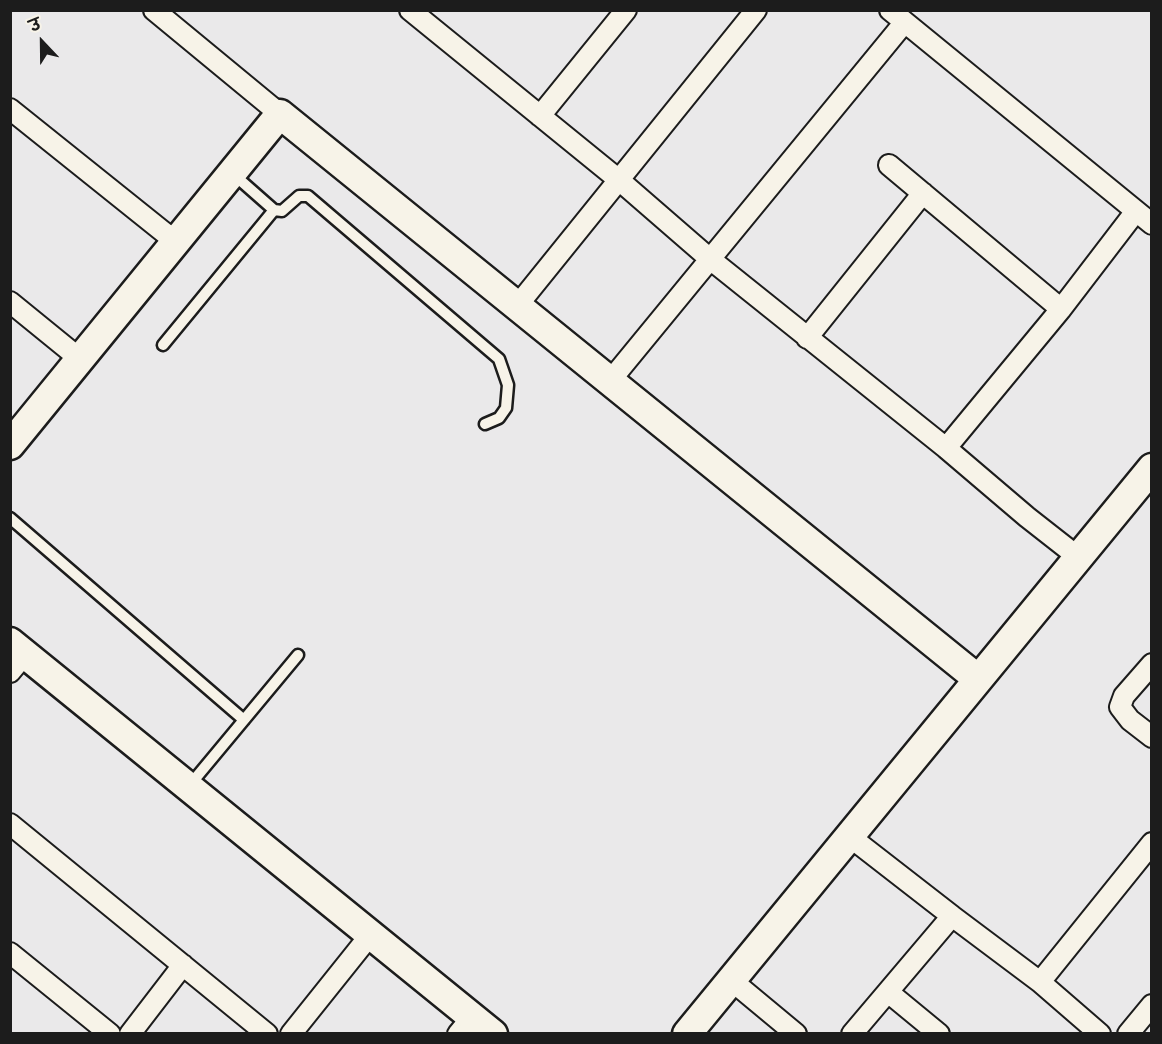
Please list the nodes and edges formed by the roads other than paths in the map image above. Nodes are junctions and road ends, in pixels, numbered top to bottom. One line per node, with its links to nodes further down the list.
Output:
1 (154, 10): 7 (street)
2 (410, 10): 8 (street)
3 (626, 10): 8 (street)
4 (756, 10): 11 (street)
5 (897, 16): 14 (street); 16 (street)
6 (10, 109): 15 (street)
7 (280, 114): 10 (street); 18 (street)
8 (540, 116): 11 (street)
9 (889, 165): 12 (street)
10 (232, 173): 13 (lane); 15 (street)
11 (619, 180): 16 (street); 18 (street)
12 (923, 193): 19 (street); 20 (street)
13 (274, 210): 21 (lane); 24 (lane)
14 (1144, 217): 19 (street)
15 (176, 242): 22 (street)
16 (710, 259): 20 (street); 23 (street)
17 (10, 302): 22 (street)
18 (518, 306): 23 (street)
19 (1062, 309): 26 (street)
20 (807, 338): 26 (street)
21 (163, 345)
22 (81, 359): 25 (street)
23 (610, 381): 33 (street)
24 (485, 424)
25 (10, 445)
26 (946, 448): 29 (street)
27 (1152, 468): 29 (street)
28 (10, 518): 34 (lane)
29 (1078, 557): 33 (street)
30 (298, 655): 34 (lane)
31 (15, 656): 36 (street)
32 (1152, 664): 35 (street)
33 (978, 679): 38 (street)
34 (244, 720): 36 (lane)
35 (1152, 737)
36 (188, 786): 41 (street)
37 (10, 824): 43 (street)
38 (849, 836): 40 (street); 44 (street)
39 (1152, 843): 45 (street)
40 (952, 916): 45 (street); 46 (street)
41 (371, 934): 48 (street); 52 (street)
42 (10, 953): 49 (street)
43 (183, 965): 50 (street); 51 (street)
44 (731, 981): 53 (street); 54 (street)
45 (1040, 982): 57 (street)
46 (888, 992): 55 (street); 56 (street)
47 (1152, 1005): 58 (street)
48 (475, 1028)
49 (110, 1034)
50 (130, 1034)
51 (267, 1034)
52 (291, 1034)
53 (687, 1034)
54 (796, 1034)
55 (852, 1034)
56 (939, 1034)
57 (1100, 1034)
58 (1128, 1034)

